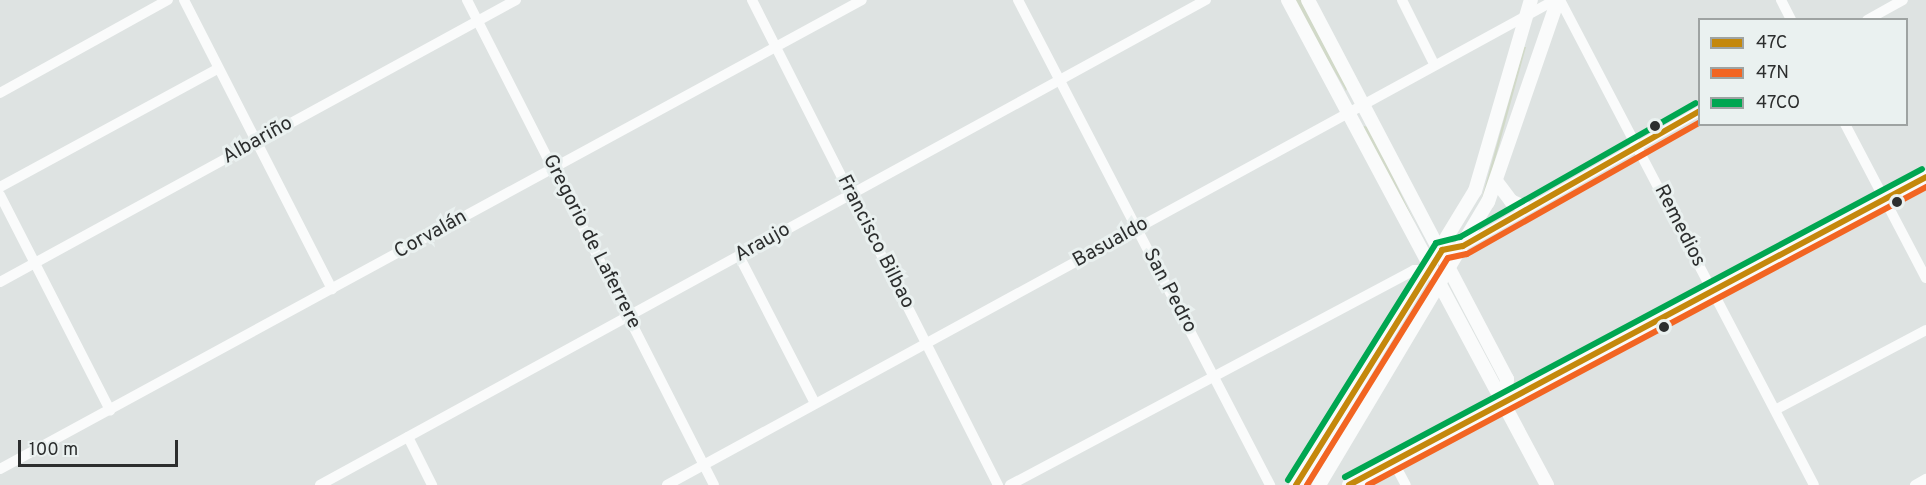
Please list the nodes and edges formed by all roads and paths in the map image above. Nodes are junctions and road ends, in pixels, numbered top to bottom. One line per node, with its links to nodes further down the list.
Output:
1 (168, 0): 23 (street)
2 (184, 0): 21 (street)
3 (467, 0): 18 (street, Gregorio de Laferrere)
4 (516, 0): 18 (street, Albariño)
5 (752, 0): 19 (street, Francisco Bilbao)
6 (862, 0): 19 (street, Corvalán)
7 (1018, 0): 22 (street, San Pedro)
8 (1206, 0): 22 (street, Araujo)
9 (1288, 0): 26 (street)
10 (1308, 0): 24 (street)
11 (1402, 0): 20 (street)
12 (1557, 0): 15 (street, Basualdo); 29 (street, Remedios); 32 (street)
13 (1781, 0): 16 (street)
14 (1903, 0): 17 (street)
15 (1530, 7): 20 (street, Basualdo); 40 (street)
16 (1790, 18)
17 (1871, 18)
18 (478, 21): 28 (street, Albariño); 30 (street, Gregorio de Laferrere)
19 (776, 47): 30 (street, Corvalán); 35 (street, Francisco Bilbao)
20 (1434, 64): 24 (street, Basualdo)
21 (217, 69): 28 (street); 33 (street)
22 (1060, 81): 35 (street, Araujo); 38 (street, San Pedro)
23 (0, 93)
24 (1364, 104): 26 (street, Basualdo); 40 (street)
25 (1698, 112): 29 (street)
26 (1347, 113): 38 (street, Basualdo); 44 (street)
27 (1846, 126): 36 (street)
28 (256, 142): 42 (street, Albariño); 48 (street)
29 (1637, 144): 37 (street); 49 (street, Remedios)
30 (554, 168): 48 (street, Corvalán); 50 (street, Gregorio de Laferrere)
31 (1926, 177): 36 (street)
32 (1496, 181): 37 (street); 39 (street)
33 (0, 187)
34 (0, 195): 42 (street)
35 (851, 195): 41 (street, Araujo); 52 (street, Francisco Bilbao)
36 (1884, 199): 45 (street); 49 (street)
37 (1524, 207): 39 (street)
38 (1136, 229): 52 (street, Basualdo); 53 (street, San Pedro)
39 (1463, 246): 40 (street); 43 (street)
40 (1442, 250): 43 (street); 44 (street)
41 (739, 256): 50 (street, Araujo); 55 (street)
42 (35, 263): 46 (street, Albariño); 56 (street)
43 (1450, 268): 47 (street); 54 (street)
44 (1430, 270): 47 (street); 53 (street); 70 (street)
45 (1926, 278)
46 (0, 282)
47 (1439, 288): 54 (street); 71 (street)
48 (332, 289): 56 (street, Corvalán)
49 (1712, 290): 54 (street); 57 (street, Remedios)
50 (628, 316): 58 (street, Araujo); 60 (street, Gregorio de Laferrere)
51 (1926, 330): 57 (street)
52 (927, 343): 55 (street, Basualdo); 67 (street, Francisco Bilbao)
53 (1214, 376): 68 (street); 69 (street, San Pedro)
54 (1505, 401): 59 (street); 74 (street)
55 (815, 403): 60 (street, Basualdo)
56 (110, 410): 61 (street, Corvalán)
57 (1775, 410): 75 (street, Remedios)
58 (408, 437): 63 (street, Araujo); 64 (street)
59 (1393, 461): 72 (street); 73 (street)
60 (704, 465): 65 (street, Basualdo); 66 (street, Gregorio de Laferrere)
61 (0, 469)
62 (1926, 479): 76 (street)
63 (320, 485)
64 (432, 485)
65 (667, 485)
66 (714, 485)
67 (998, 485)
68 (1010, 485)
69 (1270, 485)
70 (1296, 485)
71 (1319, 485)
72 (1349, 485)
73 (1406, 485)
74 (1547, 485)
75 (1814, 485)
76 (1915, 485)

